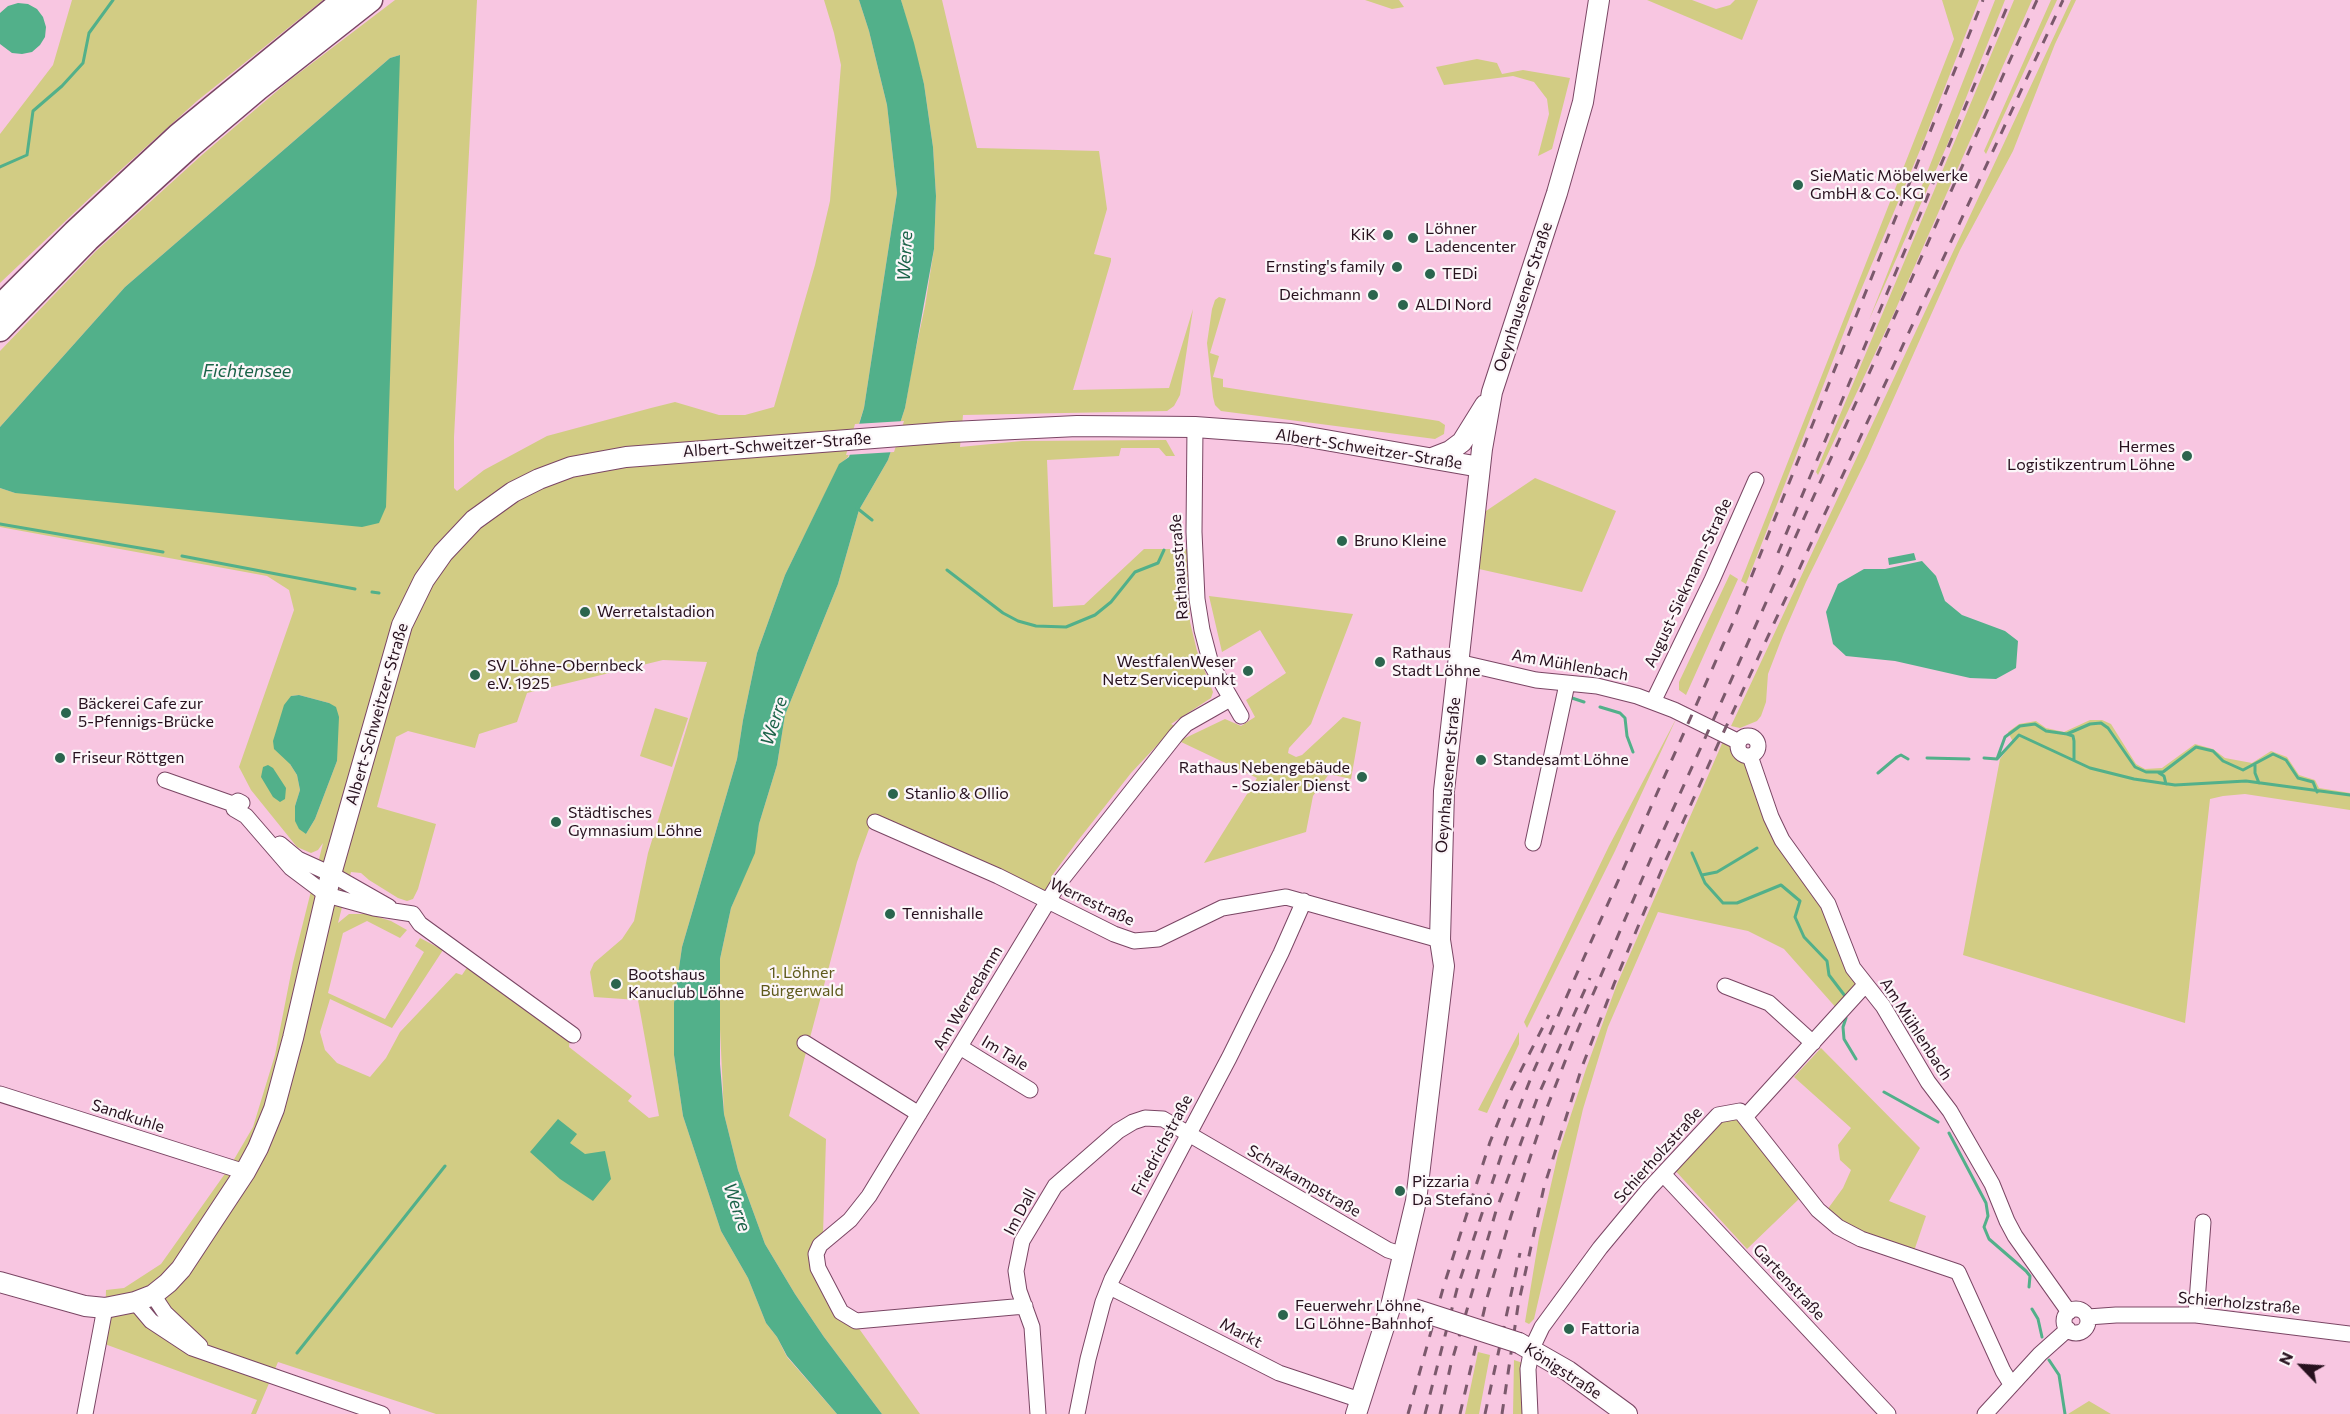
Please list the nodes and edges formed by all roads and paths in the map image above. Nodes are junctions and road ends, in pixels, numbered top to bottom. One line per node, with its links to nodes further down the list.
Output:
1 (343, 0): 4 (highway)
2 (371, 0): 5 (highway)
3 (1599, 0): 6 (main road, Oeynhausener Straße)
4 (0, 306)
5 (0, 330)
6 (1492, 392): 8 (main road); 9 (main road, Oeynhausener Straße)
7 (1195, 427): 8 (main road, Albert-Schweitzer-Straße); 13 (street, Rathausstraße); 20 (main road, Albert-Schweitzer-Straße)
8 (1432, 458): 9 (main road, Albert-Schweitzer-Straße)
9 (1480, 467): 11 (main road, Oeynhausener Straße)
10 (1756, 480): 14 (street, August-Siekmann-Straße)
11 (1458, 662): 12 (street, Am Mühlenbach); 25 (main road, Oeynhausener Straße)
12 (1567, 684): 14 (street, Am Mühlenbach); 19 (street)
13 (1230, 699): 15 (street, Rathausstraße); 22 (street)
14 (1653, 702): 26 (street, Am Mühlenbach)
15 (1241, 716)
16 (165, 780): 17 (street)
17 (233, 804): 20 (street); 21 (street)
18 (875, 822): 22 (street, Werrestraße)
19 (1533, 843)
20 (332, 874): 21 (main road, Albert-Schweitzer-Straße); 24 (street)
21 (327, 895): 24 (street); 37 (main road, Albert-Schweitzer-Straße)
22 (1048, 901): 23 (street, Werrestraße); 31 (street, Am Werredamm)
23 (1304, 901): 25 (street, Werrestraße); 36 (street, Friedrichstraße)
24 (402, 914): 28 (street)
25 (1440, 940): 40 (main road, Oeynhausener Straße)
26 (1865, 985): 29 (street); 48 (street, Am Mühlenbach)
27 (1725, 987): 29 (street)
28 (573, 1035)
29 (1813, 1043): 35 (street)
30 (805, 1044): 34 (street)
31 (960, 1047): 32 (street, Im Tale); 34 (street, Am Werredamm)
32 (1030, 1090)
33 (0, 1094): 37 (street, Sandkuhle)
34 (919, 1113): 46 (street, Am Werredamm)
35 (1745, 1117): 38 (street, Schierholzstraße); 55 (street)
36 (1187, 1135): 40 (street, Schrakampstraße); 42 (street, Friedrichstraße); 46 (street, Im Dall)
37 (245, 1172): 43 (main road, Albert-Schweitzer-Straße)
38 (1664, 1175): 53 (street, Schierholzstraße); 63 (street, Gartenstraße)
39 (2203, 1222): 49 (street)
40 (1404, 1255): 45 (main road, Oeynhausener Straße)
41 (0, 1282): 47 (main road)
42 (1110, 1287): 56 (street, Markt); 60 (street, Friedrichstraße)
43 (153, 1294): 44 (main road, Albert-Schweitzer-Straße); 54 (street)
44 (135, 1302): 47 (main road, Albert-Schweitzer-Straße); 54 (street)
45 (1392, 1302): 53 (main road, Königstraße, bridge); 56 (main road, Oeynhausener Straße)
46 (1025, 1306): 59 (street, Im Dall)
47 (105, 1308): 57 (street)
48 (2069, 1312): 50 (street); 51 (street)
49 (2196, 1315): 50 (street, Schierholzstraße); 52 (street, Schierholzstraße)
50 (2088, 1317): 51 (street)
51 (2068, 1329): 55 (street)
52 (2350, 1334)
53 (1526, 1346): 61 (street); 62 (main road, Königstraße)
54 (223, 1360): 58 (street)
55 (2012, 1384): 64 (street)
56 (1358, 1407)
57 (85, 1414)
58 (382, 1414)
59 (1038, 1414)
60 (1077, 1414)
61 (1530, 1414)
62 (1627, 1414)
63 (1888, 1414)
64 (1985, 1414)

